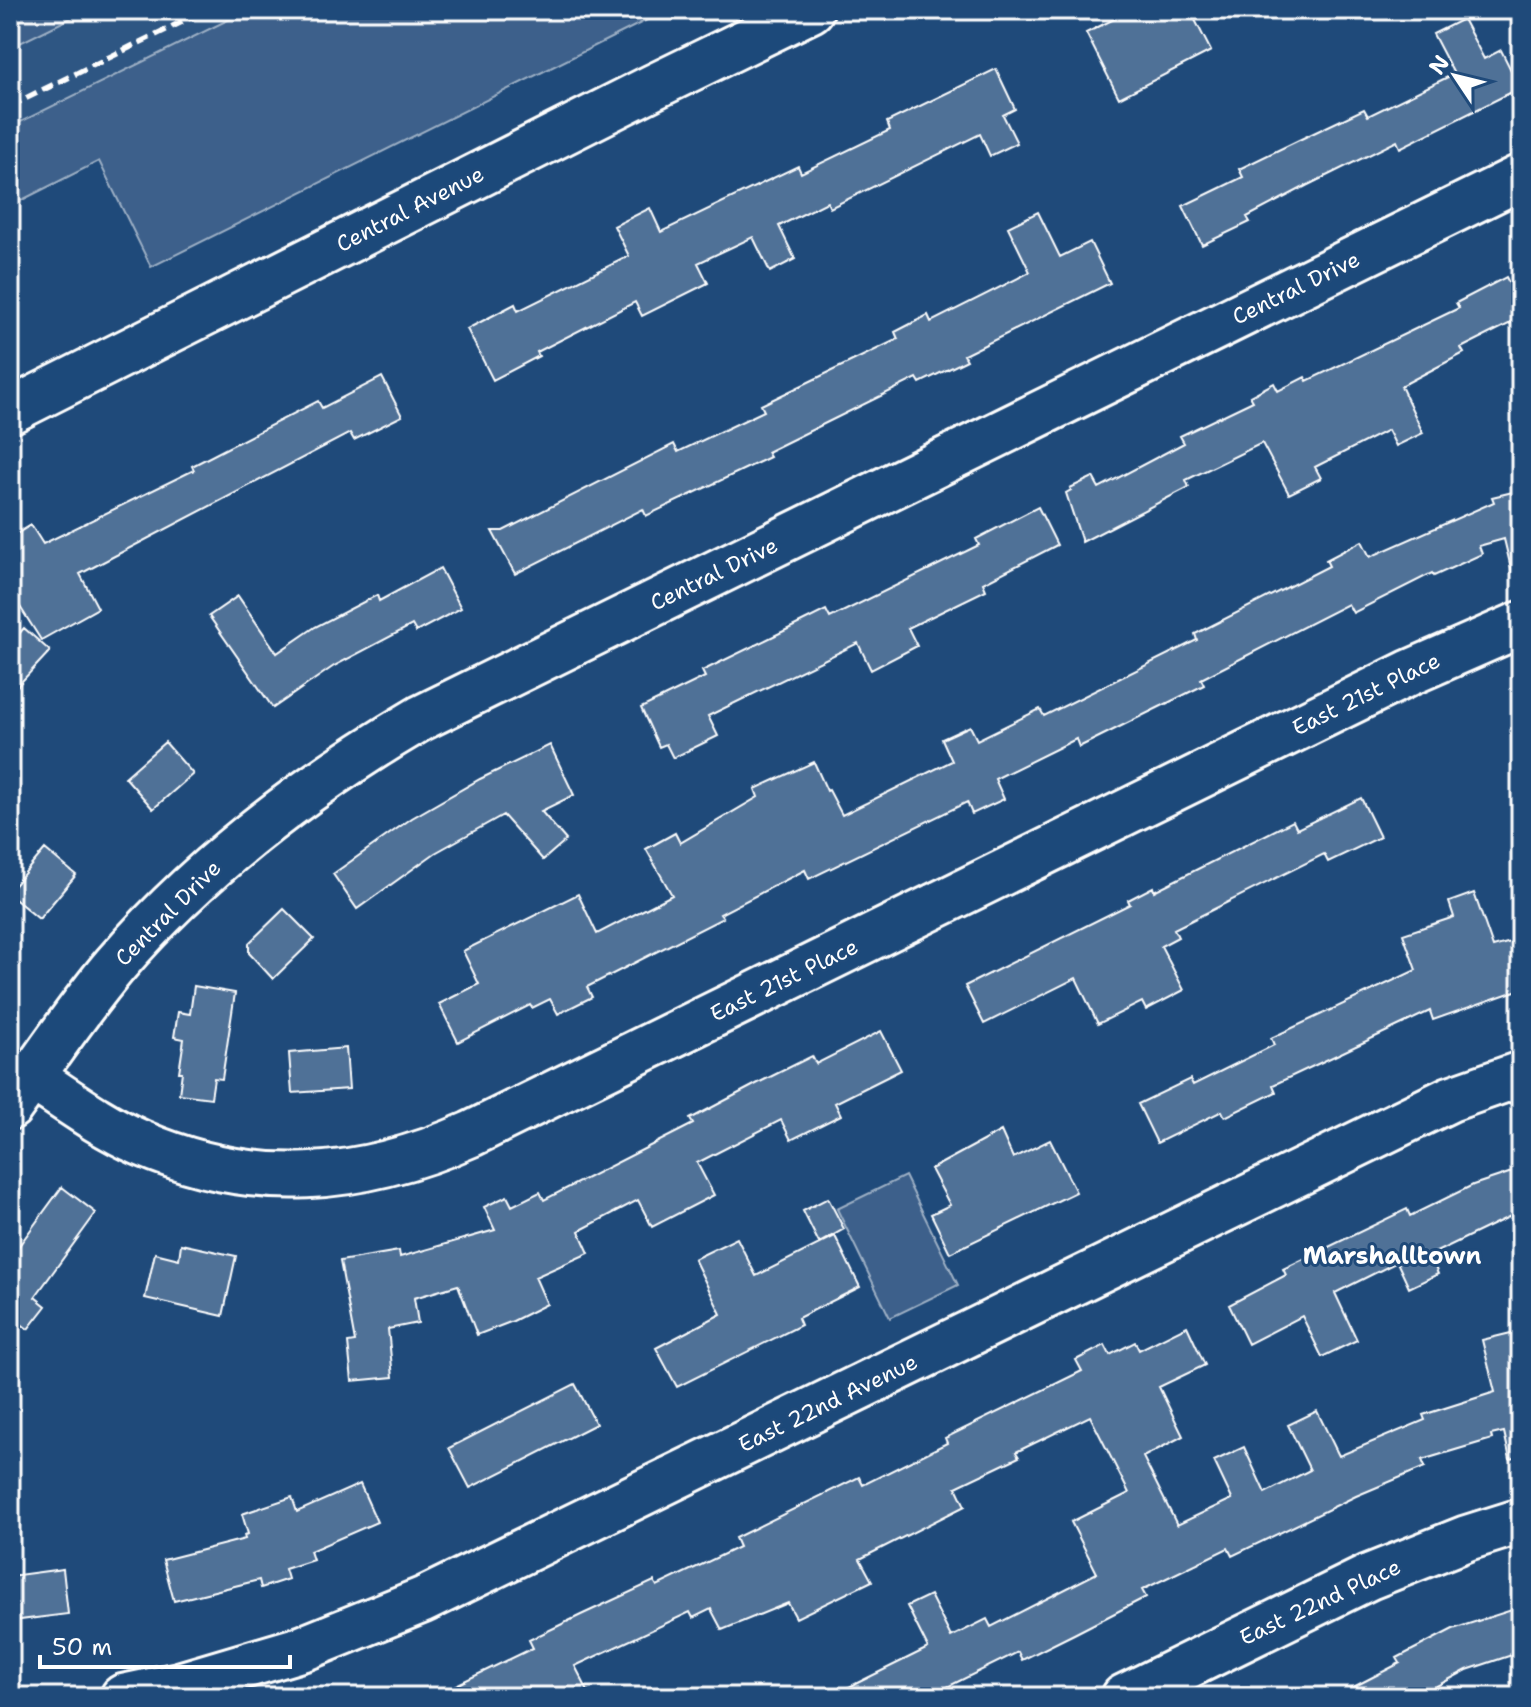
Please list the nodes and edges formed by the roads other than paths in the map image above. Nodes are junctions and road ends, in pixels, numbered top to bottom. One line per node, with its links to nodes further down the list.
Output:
1 (811, 10): 3 (street, Central Avenue)
2 (1521, 177): 6 (street, Central Drive)
3 (10, 411)
4 (1521, 624): 6 (street, East 21st Place)
5 (1521, 1074): 8 (street, East 22nd Avenue)
6 (21, 1092)
7 (1521, 1521): 9 (street, East 22nd Place)
8 (123, 1697)
9 (1124, 1697)

